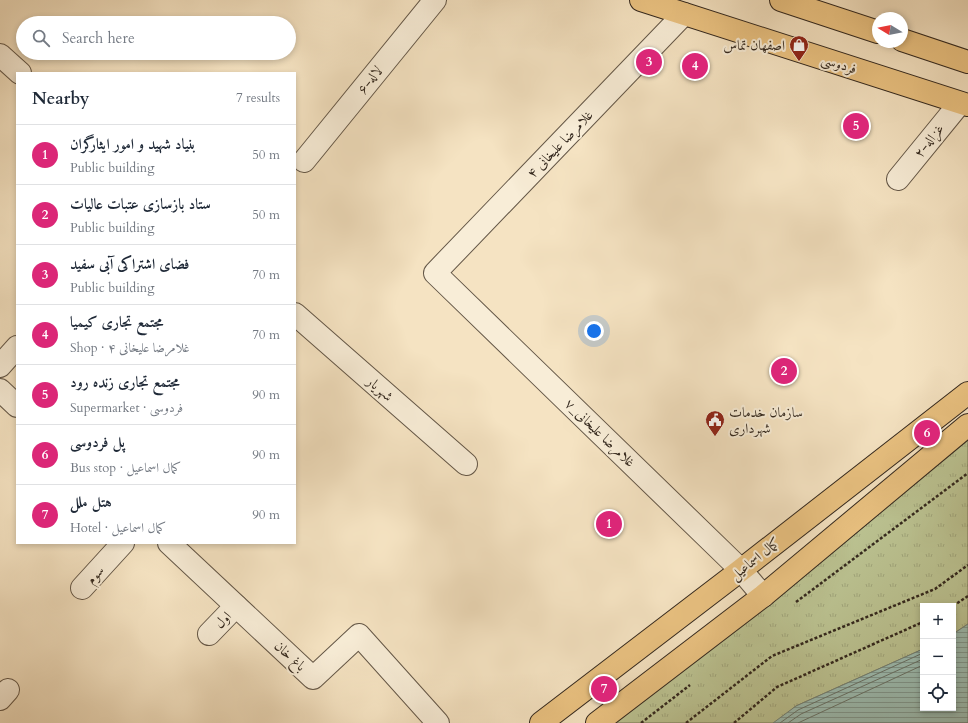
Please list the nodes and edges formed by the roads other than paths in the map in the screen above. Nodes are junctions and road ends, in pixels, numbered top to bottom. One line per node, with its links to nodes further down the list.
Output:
1 (435, 0): 11 (street, ۶-لاله)
2 (642, 0): 4 (main road, فردوسی)
3 (781, 0): 5 (main road)
4 (688, 7): 10 (main road, فردوسی); 13 (street, ۴ غلامرضا علیخانی)
5 (872, 30)
6 (908, 42): 8 (main road)
7 (0, 55): 9 (street)
8 (968, 62)
9 (19, 72)
10 (964, 104): 12 (street, ۲-غزاله)
11 (304, 161)
12 (898, 179)
13 (435, 273): 22 (street, ۷_غلامرضا علیخانی)
14 (296, 315): 19 (street, شهریار)
15 (16, 348): 16 (street)
16 (0, 366)
17 (968, 393): 22 (main road, کمال اسماعیل)
18 (968, 425): 24 (main road)
19 (466, 464)
20 (122, 544): 23 (street, سوم)
21 (170, 544): 25 (street, باغ خان)
22 (741, 570): 24 (street, ۷_غلامرضا علیخانی); 28 (main road, کمال اسماعیل)
23 (82, 588)
24 (763, 596): 29 (main road)
25 (236, 606): 26 (street, اول); 27 (street, باغ خان)
26 (209, 634)
27 (438, 723)
28 (542, 723)
29 (598, 723)

